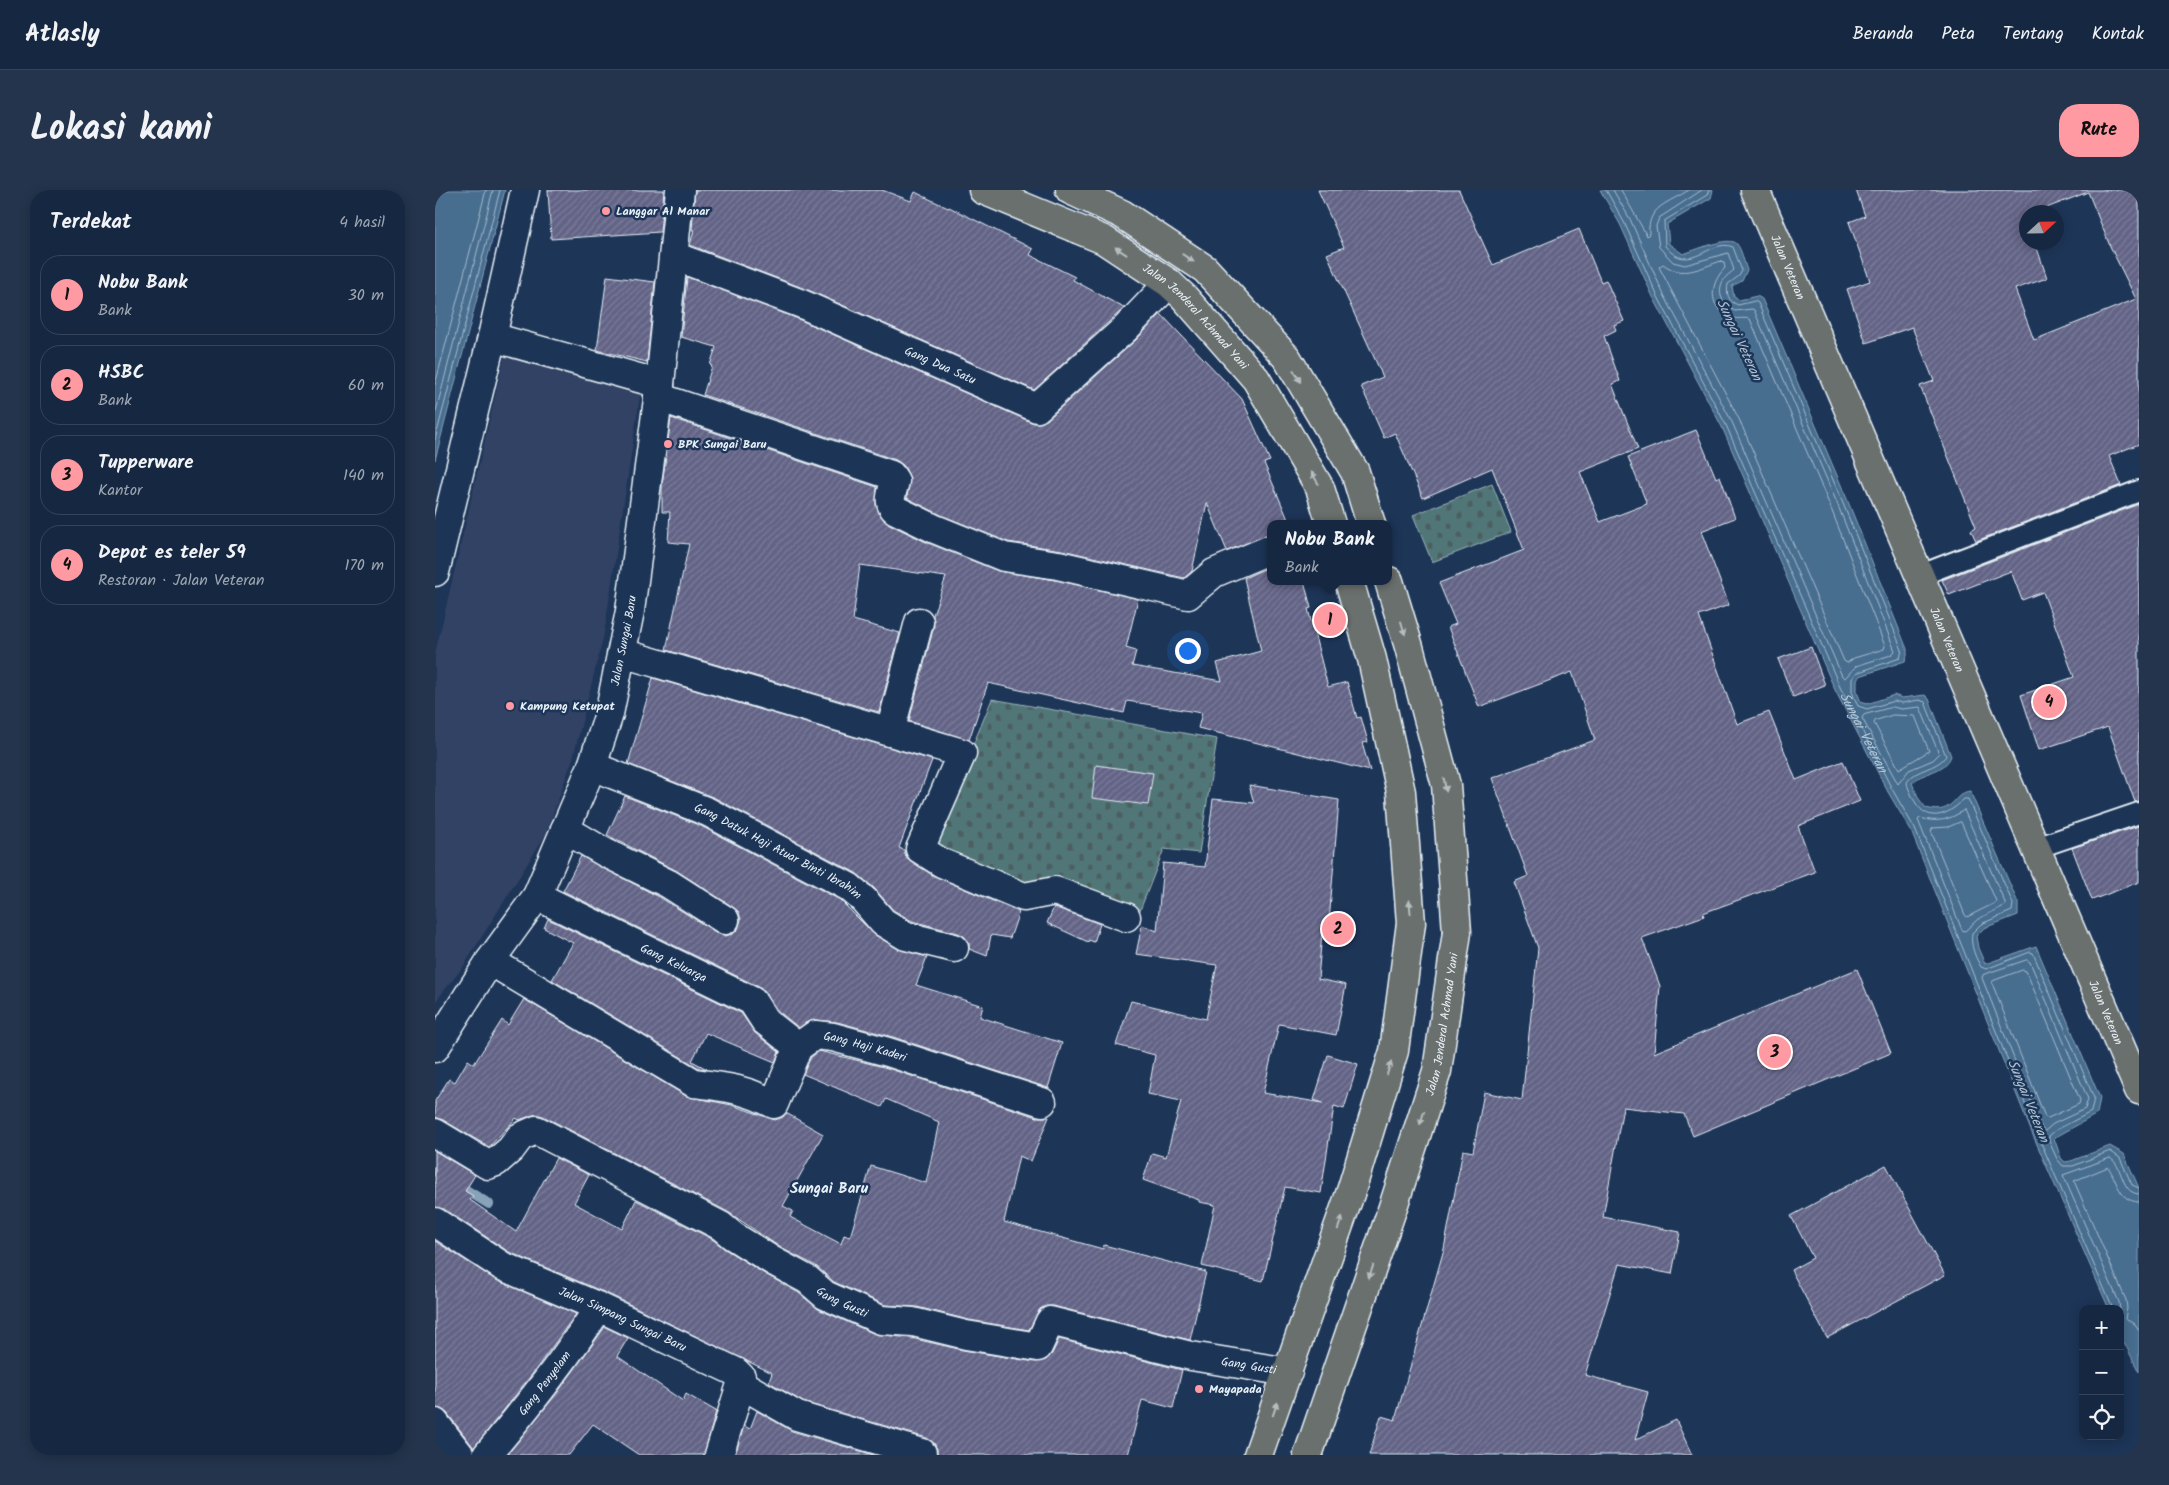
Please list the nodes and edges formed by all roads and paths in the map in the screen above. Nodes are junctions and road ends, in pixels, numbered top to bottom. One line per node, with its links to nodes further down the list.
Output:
1 (525, 190): 8 (street)
2 (680, 190): 6 (street, Jalan Sungai Baru)
3 (983, 190): 7 (main road, Jalan Jenderal Achmad Yani, one-way to 3)
4 (1070, 190): 12 (main road, one-way to 12)
5 (1755, 190): 15 (main road, Jalan Veteran)
6 (674, 256): 7 (street, Gang Dua Satu); 9 (street, Jalan Sungai Baru)
7 (1169, 283): 11 (main road, Jalan Jenderal Achmad Yani, one-way to 7)
8 (492, 337): 9 (street); 14 (street)
9 (659, 390): 13 (street); 19 (street, Jalan Sungai Baru)
10 (2139, 491): 15 (lane)
11 (1330, 520)
12 (1370, 520)
13 (1267, 550)
14 (435, 572)
15 (1921, 575): 24 (main road, Jalan Veteran)
16 (1350, 585): 37 (main road, one-way to 16)
17 (1390, 585): 45 (main road, Jalan Jenderal Achmad Yani, one-way to 45)
18 (919, 622): 20 (street)
19 (622, 653): 20 (street); 21 (street, Jalan Sungai Baru)
20 (890, 732): 26 (street)
21 (592, 766): 23 (street, Jalan Sungai Baru); 28 (street, Gang Datuk Haji Atuar Binti Ibrahim)
22 (2139, 813): 24 (lane)
23 (565, 829): 25 (street, Jalan Sungai Baru); 27 (street)
24 (2036, 848): 32 (main road, Jalan Veteran)
25 (537, 896): 29 (street, Jalan Sungai Baru); 30 (street, Gang Keluarga)
26 (1126, 917)
27 (725, 920)
28 (954, 948)
29 (490, 961): 30 (street); 31 (street, Jalan Sungai Baru)
30 (798, 1047): 33 (street, Gang Haji Kaderi)
31 (435, 1048)
32 (2139, 1090)
33 (1042, 1102)
34 (435, 1133): 37 (street, Gang Gusti)
35 (435, 1222): 36 (street, Jalan Simpang Sungai Baru)
36 (599, 1307): 38 (street, Jalan Simpang Sungai Baru); 42 (street, Gang Penyelam)
37 (1288, 1372): 44 (main road, one-way to 37)
38 (741, 1384): 40 (street, Jalan Simpang Sungai Baru); 43 (street)
39 (435, 1423): 41 (street)
40 (922, 1453)
41 (460, 1455)
42 (487, 1455)
43 (719, 1455)
44 (1258, 1455)
45 (1309, 1455)

